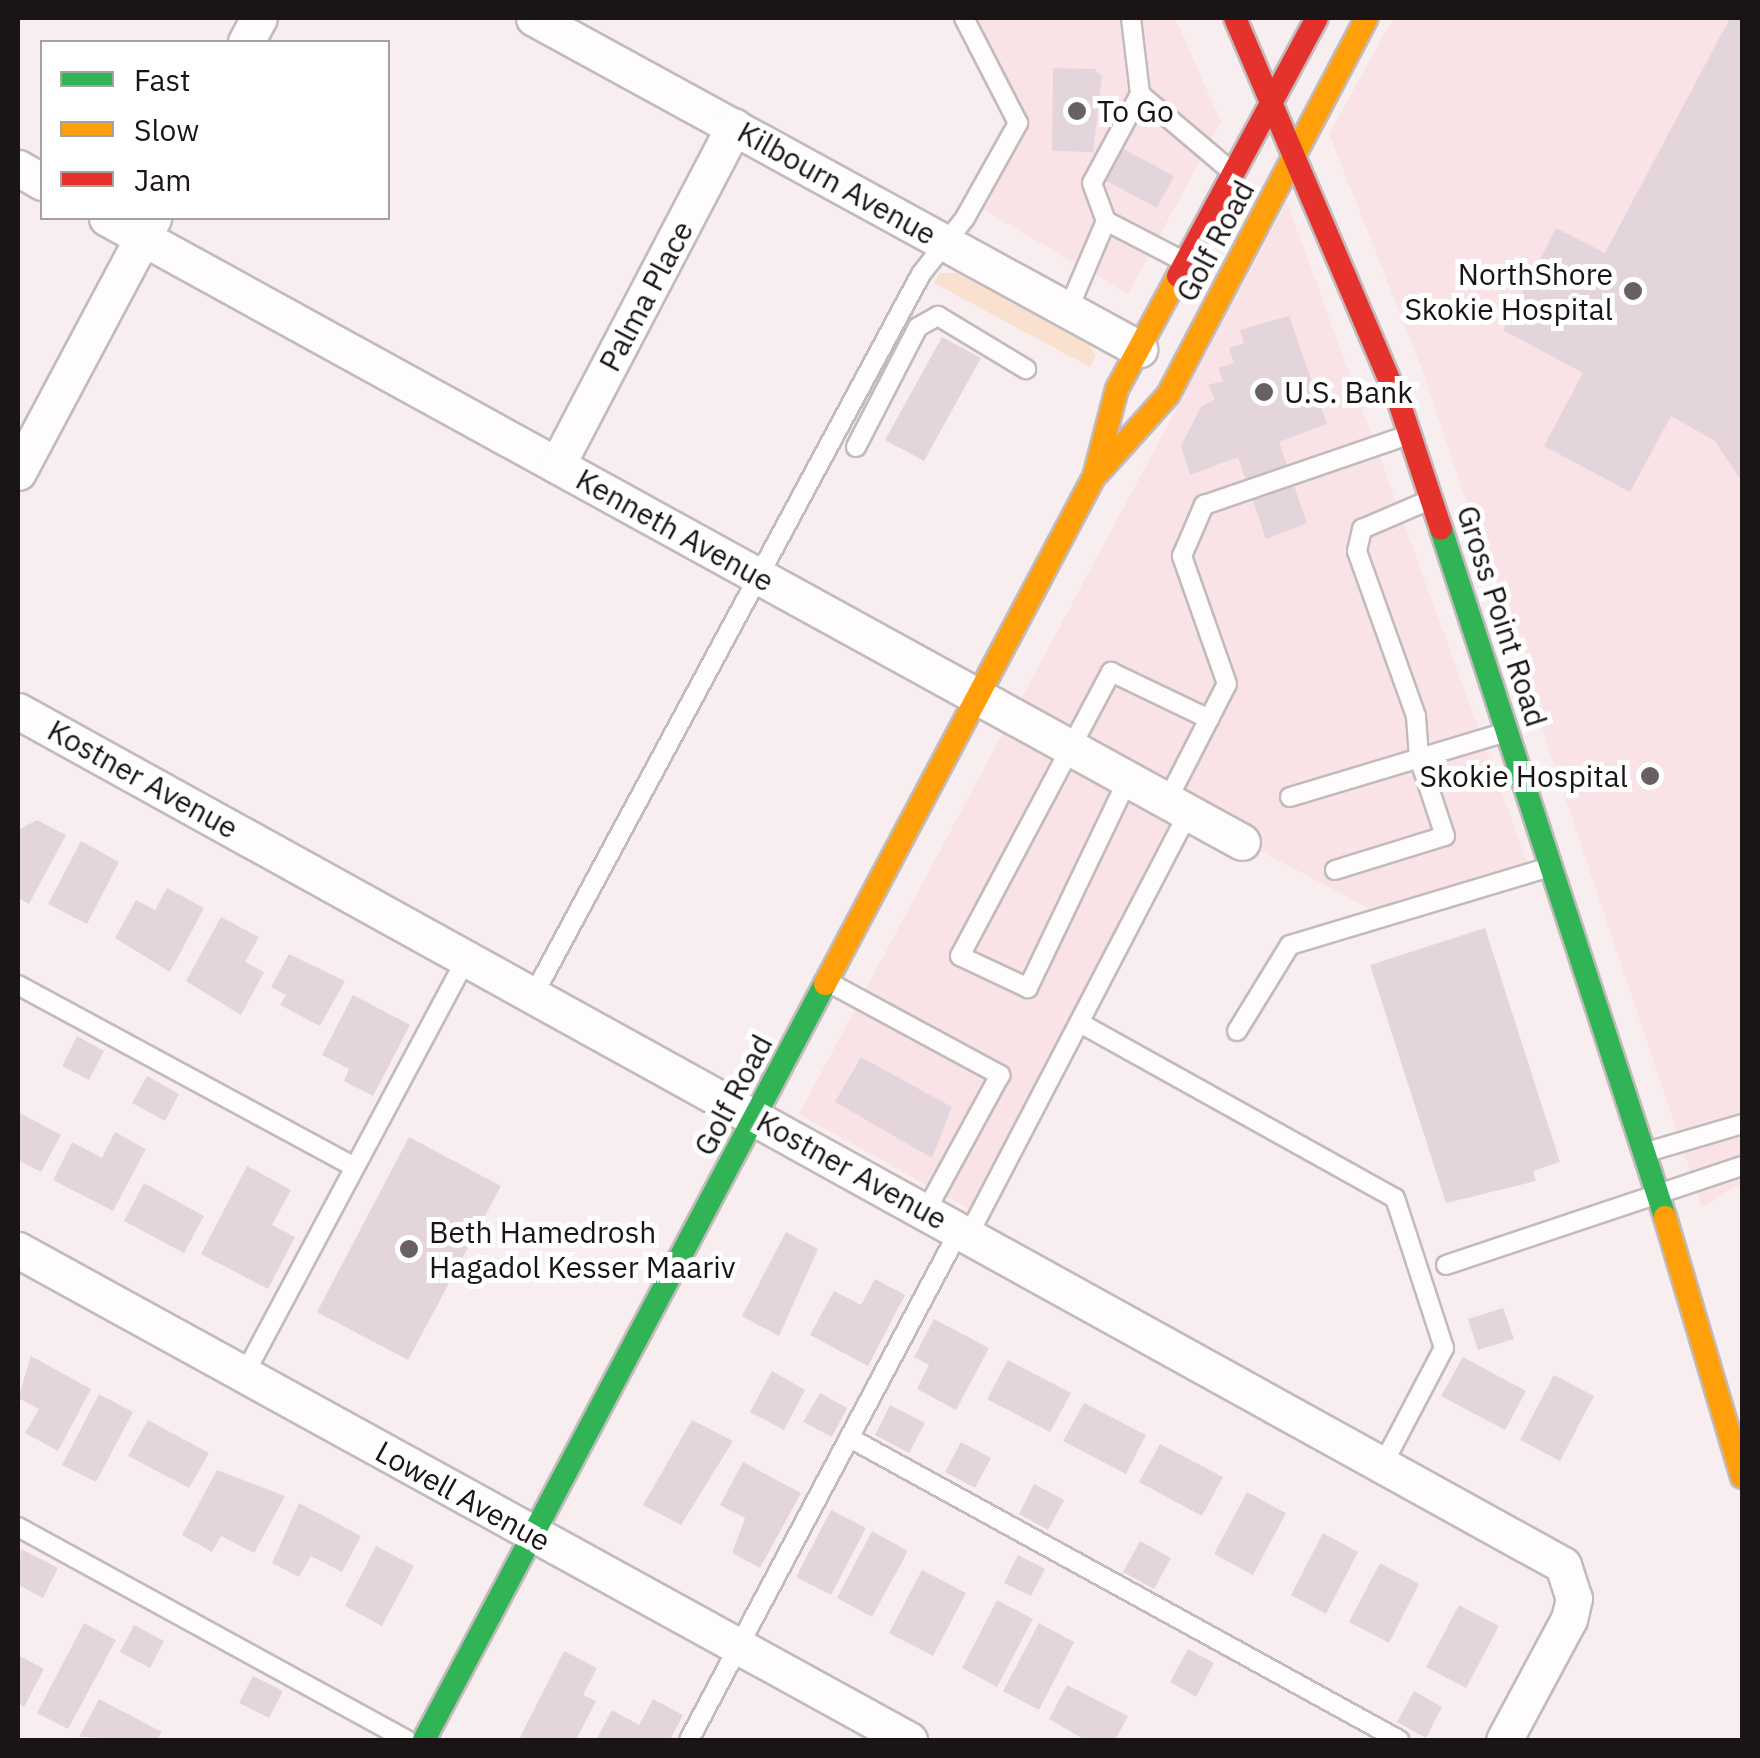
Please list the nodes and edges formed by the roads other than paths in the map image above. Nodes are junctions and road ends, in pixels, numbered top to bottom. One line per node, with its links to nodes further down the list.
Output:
1 (259, 18): 8 (street)
2 (534, 18): 11 (street, Kilbourn Avenue)
3 (964, 18): 19 (lane)
4 (1131, 18): 9 (lane)
5 (1235, 18): 10 (main road, Gross Point Road)
6 (1317, 18): 10 (main road, Golf Road)
7 (1367, 18): 12 (main road, Golf Road)
8 (247, 40)
9 (1140, 94): 14 (lane); 17 (lane)
10 (1274, 100): 12 (main road, Gross Point Road); 14 (main road, Golf Road)
11 (734, 126): 19 (street, Kilbourn Avenue); 26 (street, Palma Place)
12 (1296, 150): 24 (main road, Gross Point Road); 28 (main road, Golf Road)
13 (18, 168): 15 (street)
14 (1234, 173): 20 (main road, Golf Road)
15 (40, 181)
16 (117, 220): 18 (street, Kenneth Avenue)
17 (1106, 221): 20 (lane); 21 (lane)
18 (148, 227): 26 (street, Kenneth Avenue); 27 (street)
19 (947, 243): 21 (street, Kilbourn Avenue); 30 (lane)
20 (1185, 262): 22 (main road, Golf Road)
21 (1068, 310): 22 (street, Kilbourn Avenue)
22 (1138, 348): 28 (main road, Golf Road)
23 (1026, 369): 25 (lane)
24 (1410, 434): 29 (main road, Gross Point Road); 33 (lane)
25 (856, 447)
26 (557, 465): 30 (street, Kenneth Avenue)
27 (18, 472)
28 (1094, 477): 31 (main road, Golf Road)
29 (1432, 499): 34 (main road, Gross Point Road); 36 (lane)
30 (761, 577): 31 (street, Kenneth Avenue); 46 (lane)
31 (978, 696): 35 (street, Kenneth Avenue); 44 (main road, Golf Road)
32 (18, 711): 43 (street, Kostner Avenue)
33 (1209, 719): 35 (lane); 39 (lane)
34 (1508, 731): 36 (lane); 41 (main road, Gross Point Road)
35 (1070, 747): 37 (street, Kenneth Avenue); 37 (lane)
36 (1419, 758): 38 (lane); 42 (lane)
37 (1128, 779): 39 (street, Kenneth Avenue)
38 (1290, 797)
39 (1178, 807): 40 (street, Kenneth Avenue); 47 (lane)
40 (1242, 842)
41 (1552, 866): 48 (lane); 51 (main road, Gross Point Road)
42 (1335, 870)
43 (466, 958): 46 (street, Kostner Avenue); 52 (lane)
44 (827, 981): 49 (main road, Golf Road); 55 (lane)
45 (18, 984): 52 (lane)
46 (534, 994): 49 (street, Kostner Avenue)
47 (1080, 1023): 56 (lane); 61 (lane)
48 (1236, 1031)
49 (755, 1117): 55 (street, Kostner Avenue); 64 (main road, Golf Road)
50 (1742, 1124): 51 (lane)
51 (1646, 1152): 54 (main road, Gross Point Road)
52 (354, 1166): 59 (lane)
53 (1742, 1166): 54 (lane)
54 (1660, 1198): 58 (lane); 62 (main road, Gross Point Road)
55 (926, 1211): 56 (street, Kostner Avenue)
56 (964, 1232): 60 (lane); 61 (street, Kostner Avenue)
57 (18, 1250): 59 (street, Lowell Avenue)
58 (1446, 1265)
59 (244, 1375): 64 (street, Lowell Avenue)
60 (850, 1438): 65 (lane); 70 (lane)
61 (1384, 1464): 71 (street, Kostner Avenue)
62 (1742, 1477)
63 (18, 1526): 66 (lane)
64 (534, 1534): 65 (street, Lowell Avenue); 67 (main road, Golf Road)
65 (739, 1647): 68 (lane); 69 (street, Lowell Avenue)
66 (408, 1740)
67 (424, 1740)
68 (690, 1740)
69 (910, 1740)
70 (1399, 1740)
71 (1504, 1740)

